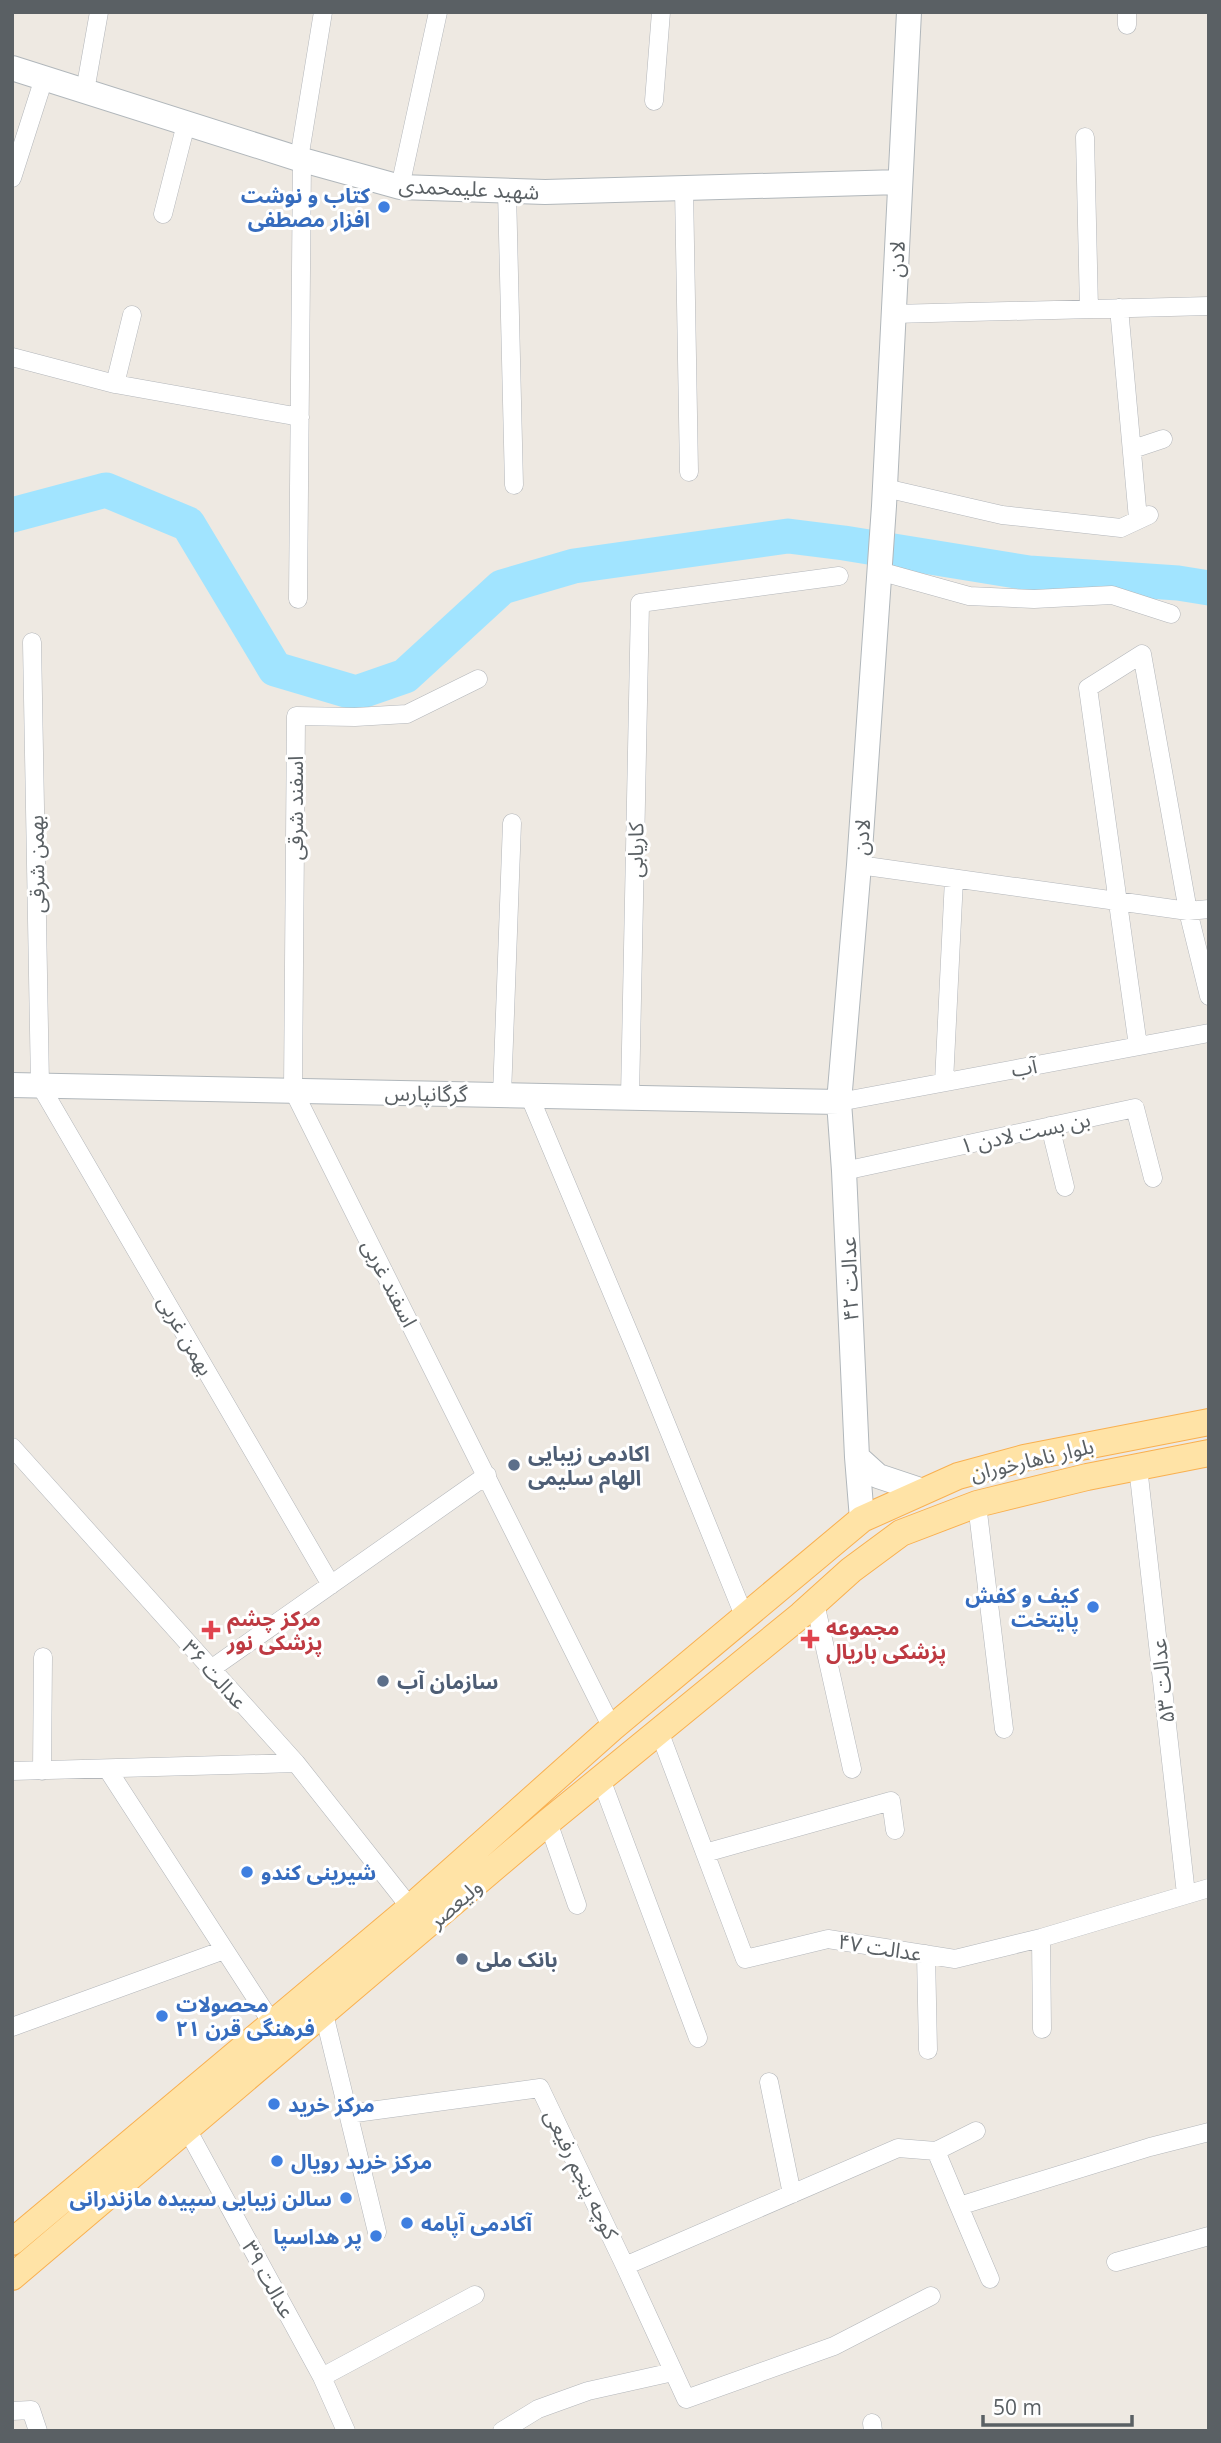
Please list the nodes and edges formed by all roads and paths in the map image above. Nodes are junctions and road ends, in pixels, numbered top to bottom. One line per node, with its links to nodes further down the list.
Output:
1 (99, 12): 8 (street)
2 (323, 12): 12 (street)
3 (438, 12): 15 (street)
4 (661, 12): 9 (street)
5 (909, 12): 14 (main road, لادن)
6 (12, 68): 7 (main road, شهید علیمحمدی)
7 (44, 78): 8 (main road, شهید علیمحمدی); 13 (street)
8 (85, 91): 10 (main road, شهید علیمحمدی)
9 (654, 101)
10 (187, 124): 12 (main road, شهید علیمحمدی); 18 (street)
11 (1086, 137): 21 (street)
12 (301, 160): 15 (main road, شهید علیمحمدی); 26 (street)
13 (12, 178)
14 (900, 182): 16 (main road, شهید علیمحمدی); 22 (main road, لادن)
15 (400, 187): 17 (main road, شهید علیمحمدی)
16 (684, 188): 17 (main road, شهید علیمحمدی); 29 (street)
17 (507, 191): 30 (street)
18 (163, 214)
19 (1209, 306): 20 (street)
20 (1119, 308): 21 (street); 28 (street)
21 (1089, 309): 22 (street)
22 (893, 314): 31 (main road, لادن)
23 (132, 315): 25 (street)
24 (12, 357): 25 (street)
25 (115, 384): 26 (street)
26 (300, 417): 34 (street)
27 (1163, 439): 28 (street)
28 (1133, 449): 31 (street)
29 (689, 472)
30 (514, 485)
31 (884, 497): 32 (main road, لادن)
32 (878, 572): 35 (street); 39 (main road, لادن)
33 (839, 576): 53 (street, کاریابی)
34 (298, 599)
35 (1171, 614)
36 (32, 642): 49 (street, بهمن شرقی)
37 (478, 679): 50 (street, اسفند شرقی)
38 (512, 823): 51 (street)
39 (859, 865): 40 (street); 54 (main road, لادن)
40 (954, 879): 41 (street); 47 (street)
41 (1118, 902): 43 (street); 43 (street); 46 (street)
42 (1209, 909): 43 (street)
43 (1188, 912): 44 (street)
44 (1209, 996)
45 (1209, 1033): 46 (street, آب)
46 (1138, 1046): 47 (street, آب)
47 (944, 1082): 54 (street, آب)
48 (12, 1085): 49 (main road, گرگانپارس)
49 (40, 1085): 50 (main road, گرگانپارس); 69 (street, بهمن غربی)
50 (293, 1090): 51 (main road, گرگانپارس); 64 (street, اسفند غربی)
51 (502, 1095): 52 (main road, گرگانپارس)
52 (528, 1095): 53 (main road, گرگانپارس); 71 (street)
53 (629, 1097): 54 (main road, گرگانپارس)
54 (839, 1102): 56 (main road, عدالت ۴۲)
55 (1050, 1126): 56 (street, ۱ بن بست لادن); 57 (street, ۱ بن بست لادن); 58 (street)
56 (844, 1171): 62 (main road, عدالت ۴۲)
57 (1153, 1178)
58 (1065, 1187)
59 (1209, 1422): 65 (main road, بلوار ناهارخوران)
60 (12, 1447): 73 (street, عدالت ۳۶)
61 (1209, 1453): 63 (main road, بلوار ناهارخوران)
62 (856, 1457): 65 (main road); 67 (main road, عدالت ۴۲)
63 (1138, 1467): 66 (main road, بلوار ناهارخوران); 87 (street, عدالت ۵۳)
64 (487, 1475): 69 (street); 74 (street, اسفند غربی)
65 (923, 1491): 67 (main road, بلوار ناهارخوران)
66 (977, 1504): 68 (main road, بلوار ناهارخوران); 75 (street)
67 (862, 1519): 71 (main road, ولیعصر)
68 (901, 1533): 70 (main road, ولیعصر)
69 (331, 1585): 73 (street)
70 (815, 1602): 76 (main road, ولیعصر); 78 (street)
71 (745, 1618): 74 (main road, ولیعصر)
72 (43, 1657): 81 (street)
73 (211, 1669): 77 (street, عدالت ۳۶)
74 (612, 1728): 89 (main road, ولیعصر)
75 (1004, 1730)
76 (659, 1731): 82 (main road, ولیعصر); 85 (street, عدالت ۴۷)
77 (296, 1763): 79 (street); 89 (street, عدالت ۳۶)
78 (852, 1769)
79 (108, 1770): 81 (street); 91 (street)
80 (12, 1771): 81 (street)
81 (42, 1771)
82 (601, 1779): 83 (main road, ولیعصر); 97 (street)
83 (548, 1822): 88 (street); 89 (main road, ولیعصر)
84 (895, 1830): 85 (street)
85 (705, 1853): 92 (street, عدالت ۴۷)
86 (1209, 1888): 87 (street, عدالت ۴۷)
87 (1186, 1894): 90 (street, عدالت ۴۷)
88 (577, 1905)
89 (418, 1918): 93 (main road, ولیعصر); 94 (main road, ولیعصر)
90 (1041, 1938): 92 (street, عدالت ۴۷); 96 (street)
91 (224, 1950): 94 (street); 95 (street)
92 (926, 1954): 98 (street)
93 (324, 2014): 100 (street); 101 (main road, ولیعصر)
94 (272, 2023): 109 (main road, ولیعصر)
95 (12, 2027)
96 (1042, 2029)
97 (698, 2038)
98 (928, 2050)
99 (769, 2082): 105 (street)
100 (348, 2114): 107 (street); 111 (street, کوچه پنجم رفیعی)
101 (187, 2129): 112 (main road, ولیعصر); 117 (street, عدالت ۳۹)
102 (976, 2131): 104 (street)
103 (1209, 2132): 106 (street)
104 (936, 2151): 105 (street); 106 (street)
105 (792, 2194): 111 (street)
106 (959, 2206): 113 (street)
107 (377, 2232)
108 (1209, 2236): 110 (street)
109 (12, 2242)
110 (1116, 2262)
111 (625, 2266): 116 (street, کوچه پنجم رفیعی)
112 (12, 2277)
113 (990, 2279)
114 (475, 2295): 117 (street)
115 (931, 2296): 116 (street, کوچه پنجم رفیعی)
116 (673, 2372): 121 (street)
117 (322, 2377): 120 (street, عدالت ۳۹)
118 (12, 2411): 119 (street)
119 (38, 2431)
120 (346, 2431)
121 (502, 2431)

